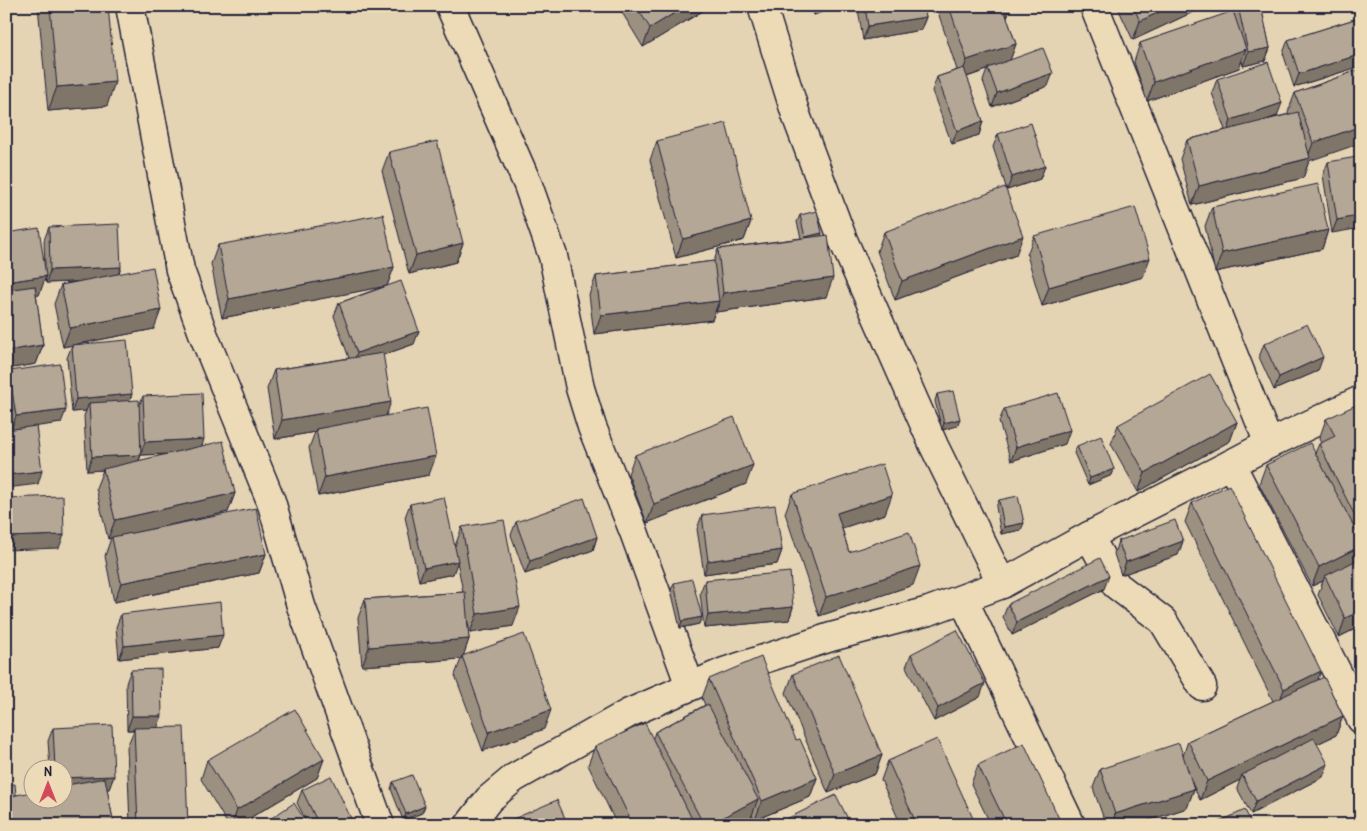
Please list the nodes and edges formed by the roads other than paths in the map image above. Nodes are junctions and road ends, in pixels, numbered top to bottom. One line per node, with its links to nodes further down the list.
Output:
1 (130, 6): 14 (street)
2 (450, 6): 11 (street)
3 (762, 6): 9 (street)
4 (1094, 6): 6 (street)
5 (1361, 400): 6 (street)
6 (1269, 444): 7 (street)
7 (1231, 464): 8 (street); 13 (street)
8 (1089, 536): 9 (street); 12 (street)
9 (1002, 584): 10 (street)
10 (964, 598): 11 (street); 16 (street)
11 (690, 686): 15 (street)
12 (1202, 686)
13 (1361, 719)
14 (380, 825)
15 (469, 825)
16 (1071, 825)

